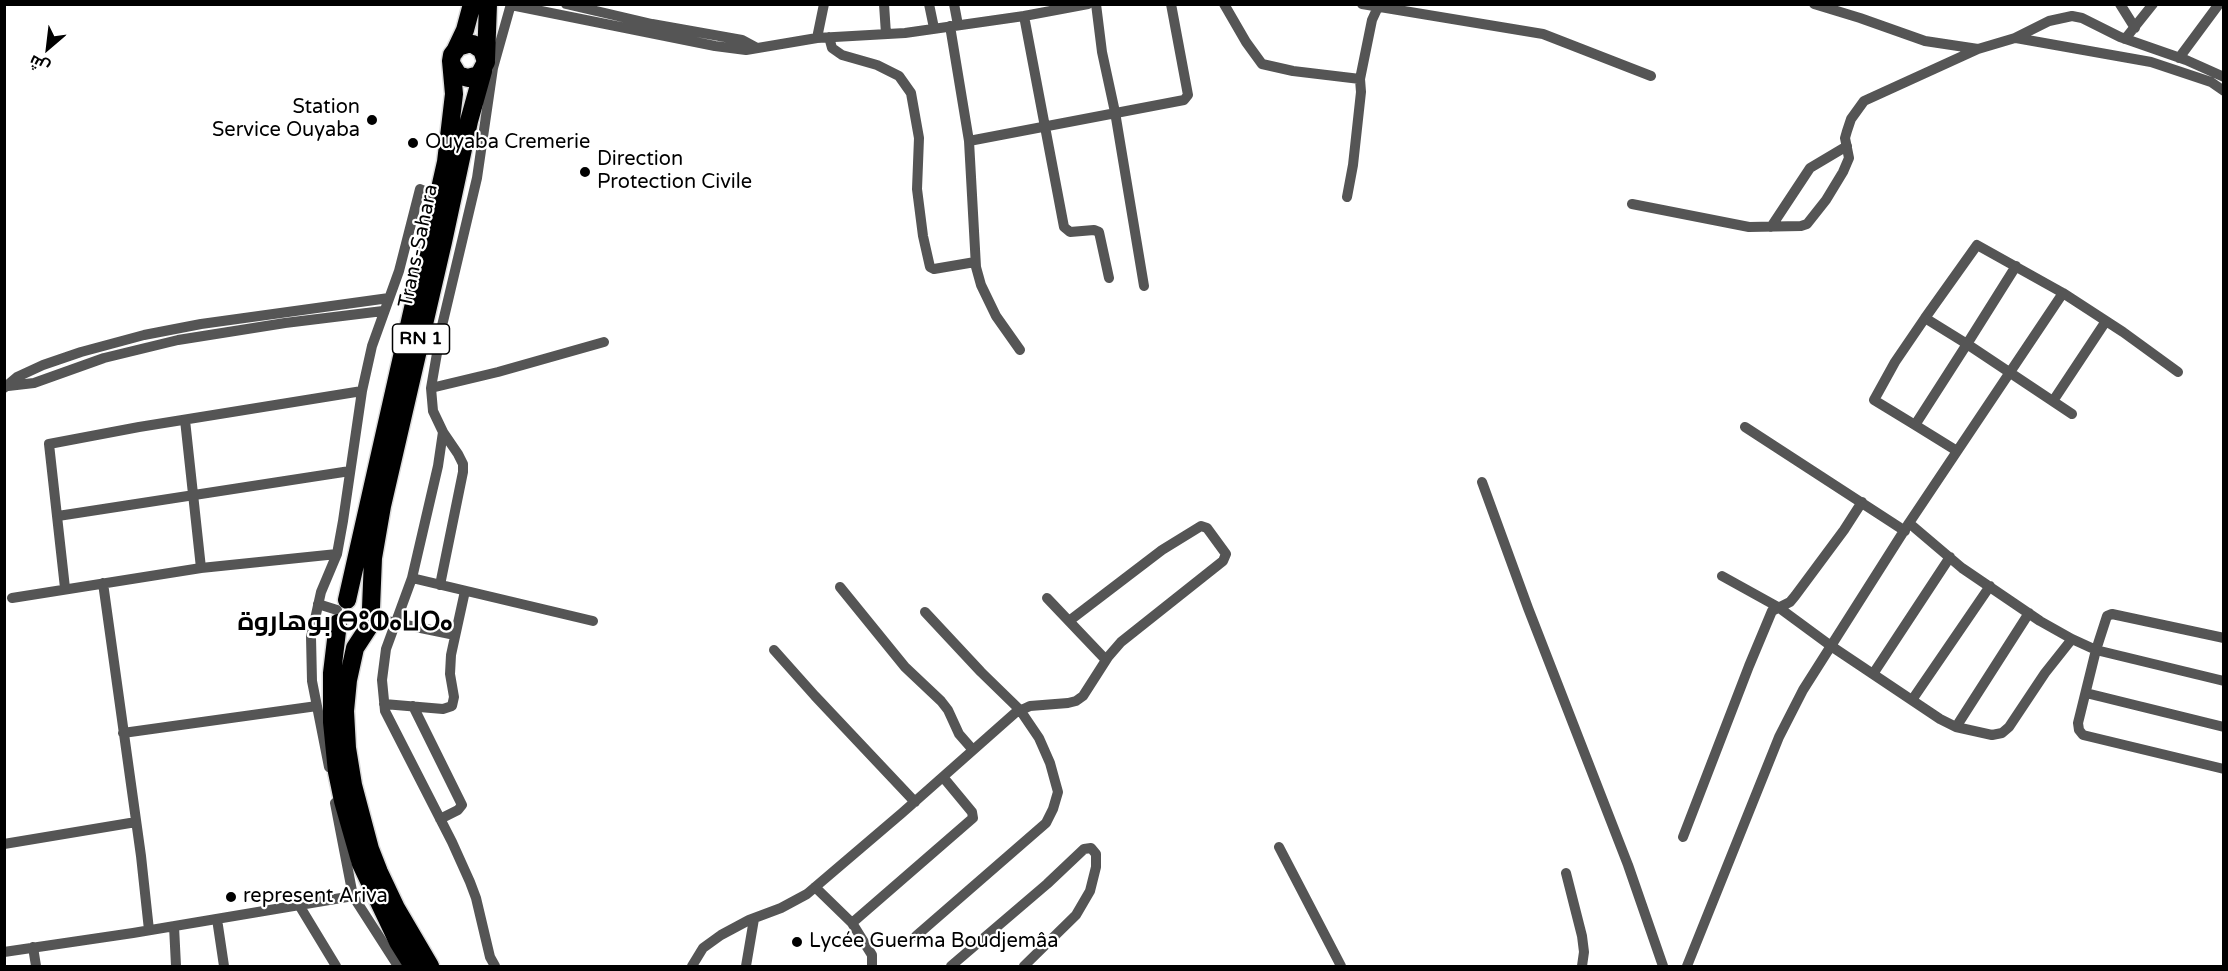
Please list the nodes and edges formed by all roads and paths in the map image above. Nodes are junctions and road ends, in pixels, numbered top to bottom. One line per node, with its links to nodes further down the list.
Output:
1 (472, 4): 32 (highway, Trans-Sahara / RN 1)
2 (488, 4): 34 (highway, Trans-Sahara / RN 1)
3 (824, 4): 28 (street)
4 (884, 4): 27 (street)
5 (930, 4): 25 (street)
6 (954, 4): 24 (street)
7 (1088, 4): 18 (street)
8 (1096, 4): 39 (street)
9 (1171, 4): 39 (street)
10 (1224, 4): 37 (street)
11 (1362, 4): 19 (street)
12 (1814, 4): 31 (street)
13 (2080, 4): 23 (street)
14 (2120, 4): 26 (street)
15 (2153, 4): 26 (street)
16 (2219, 4): 33 (street)
17 (511, 5): 20 (street); 34 (street)
18 (1067, 6): 22 (street)
19 (1380, 6): 21 (street); 37 (street)
20 (565, 8): 28 (street)
21 (1443, 10): 35 (street)
22 (1024, 16): 24 (street); 40 (street)
23 (2072, 16): 29 (street); 30 (street)
24 (954, 25): 25 (street); 41 (street)
25 (934, 28): 27 (street)
26 (2134, 28): 30 (street)
27 (886, 34): 28 (street)
28 (823, 37): 47 (street)
29 (2015, 38): 31 (street); 38 (street)
30 (2125, 39): 33 (street)
31 (1978, 49): 42 (street)
32 (454, 57): 34 (highway); 34 (highway); 43 (highway, Trans-Sahara / RN 1)
33 (2179, 58): 36 (street)
34 (487, 67): 65 (street); 98 (highway, Trans-Sahara / RN 1)
35 (1651, 76)
36 (2223, 77)
37 (1360, 79): 44 (street)
38 (2223, 91)
39 (1115, 112): 40 (street); 50 (street)
40 (1046, 127): 41 (street); 49 (street)
41 (969, 141): 47 (street)
42 (1847, 146): 46 (street); 46 (street)
43 (439, 197): 52 (street); 95 (highway, Trans-Sahara / RN 1)
44 (1347, 197)
45 (1632, 204): 46 (street)
46 (1771, 227)
47 (975, 262): 61 (street)
48 (2016, 266): 51 (street); 54 (street); 60 (street)
49 (1109, 278)
50 (1144, 286)
51 (2063, 293): 56 (street); 62 (street)
52 (389, 298): 53 (street); 55 (street)
53 (383, 311): 55 (street); 66 (street)
54 (1924, 318): 60 (street); 70 (street)
55 (275, 319): 57 (street); 58 (street)
56 (2106, 321): 63 (street); 67 (street)
57 (198, 325): 58 (street); 64 (street)
58 (200, 336): 64 (street)
59 (604, 342): 65 (street)
60 (1968, 344): 62 (street); 70 (street)
61 (1020, 350)
62 (2010, 372): 67 (street); 73 (street)
63 (2178, 372)
64 (6, 387)
65 (431, 388): 72 (street)
66 (362, 391): 69 (street); 74 (street)
67 (2053, 401): 68 (street)
68 (2072, 414)
69 (185, 420): 76 (street); 78 (street)
70 (1915, 424): 73 (street)
71 (1745, 427): 77 (street)
72 (443, 432): 84 (street); 86 (street)
73 (1957, 451): 79 (street)
74 (350, 471): 76 (street); 80 (street)
75 (1482, 482): 156 (street)
76 (193, 496): 78 (street); 82 (street)
77 (1862, 502): 79 (street); 94 (street)
78 (58, 516): 89 (street)
79 (1907, 527): 81 (street); 105 (street)
80 (337, 554): 82 (street); 93 (street)
81 (1950, 557): 87 (street); 109 (street)
82 (201, 568): 85 (street)
83 (1722, 576): 94 (street)
84 (412, 578): 86 (street); 101 (street)
85 (103, 583): 89 (street); 119 (street)
86 (441, 585): 90 (street)
87 (1990, 586): 97 (street); 112 (street)
88 (840, 587): 120 (street)
89 (65, 588): 91 (street)
90 (465, 591): 99 (street); 102 (street)
91 (12, 598)
92 (1047, 598): 100 (street)
93 (318, 604): 95 (street); 114 (street)
94 (1778, 607): 105 (street); 126 (street)
95 (341, 611): 98 (highway); 98 (highway); 146 (highway, Trans-Sahara / RN 1)
96 (925, 612): 116 (street)
97 (2028, 613): 104 (street); 117 (street)
98 (371, 617): 101 (street); 147 (highway, Trans-Sahara / RN 1)
99 (593, 621)
100 (1069, 621): 108 (street); 108 (street)
101 (397, 624): 102 (street); 113 (street)
102 (455, 635): 115 (street)
103 (2223, 638): 107 (street)
104 (2072, 639): 107 (street); 117 (street)
105 (1831, 646): 109 (street); 157 (street)
106 (774, 650): 123 (street)
107 (2096, 650): 110 (street); 111 (street)
108 (1106, 660): 116 (street)
109 (1872, 674): 112 (street)
110 (2223, 681)
111 (2086, 693): 118 (street); 121 (street)
112 (1912, 700): 117 (street)
113 (384, 704): 115 (street); 124 (street)
114 (317, 706): 119 (street); 131 (street)
115 (413, 706): 124 (street)
116 (1020, 710): 120 (street); 138 (street)
117 (1956, 727)
118 (2223, 727)
119 (123, 734): 125 (street)
120 (973, 750): 122 (street)
121 (2223, 769)
122 (943, 777): 123 (street); 135 (street)
123 (915, 802): 130 (street)
124 (440, 819): 148 (street)
125 (136, 822): 127 (street); 137 (street)
126 (1683, 837)
127 (4, 844)
128 (1279, 847): 154 (street)
129 (1566, 873): 155 (street)
130 (816, 887): 134 (street); 135 (street)
131 (353, 896): 132 (street); 145 (street)
132 (299, 905): 133 (street); 144 (street)
133 (217, 919): 136 (street); 143 (street)
134 (754, 919): 149 (street); 150 (street)
135 (852, 923): 151 (street)
136 (174, 926): 137 (street); 142 (street)
137 (149, 930): 139 (street)
138 (916, 936)
139 (33, 947): 140 (street); 141 (street)
140 (4, 952)
141 (36, 966)
142 (176, 966)
143 (224, 966)
144 (336, 966)
145 (398, 966)
146 (413, 966)
147 (430, 966)
148 (495, 966)
149 (692, 966)
150 (746, 966)
151 (872, 966)
152 (951, 966): 153 (street)
153 (1024, 966)
154 (1341, 966)
155 (1582, 966)
156 (1663, 966)
157 (1687, 966)

